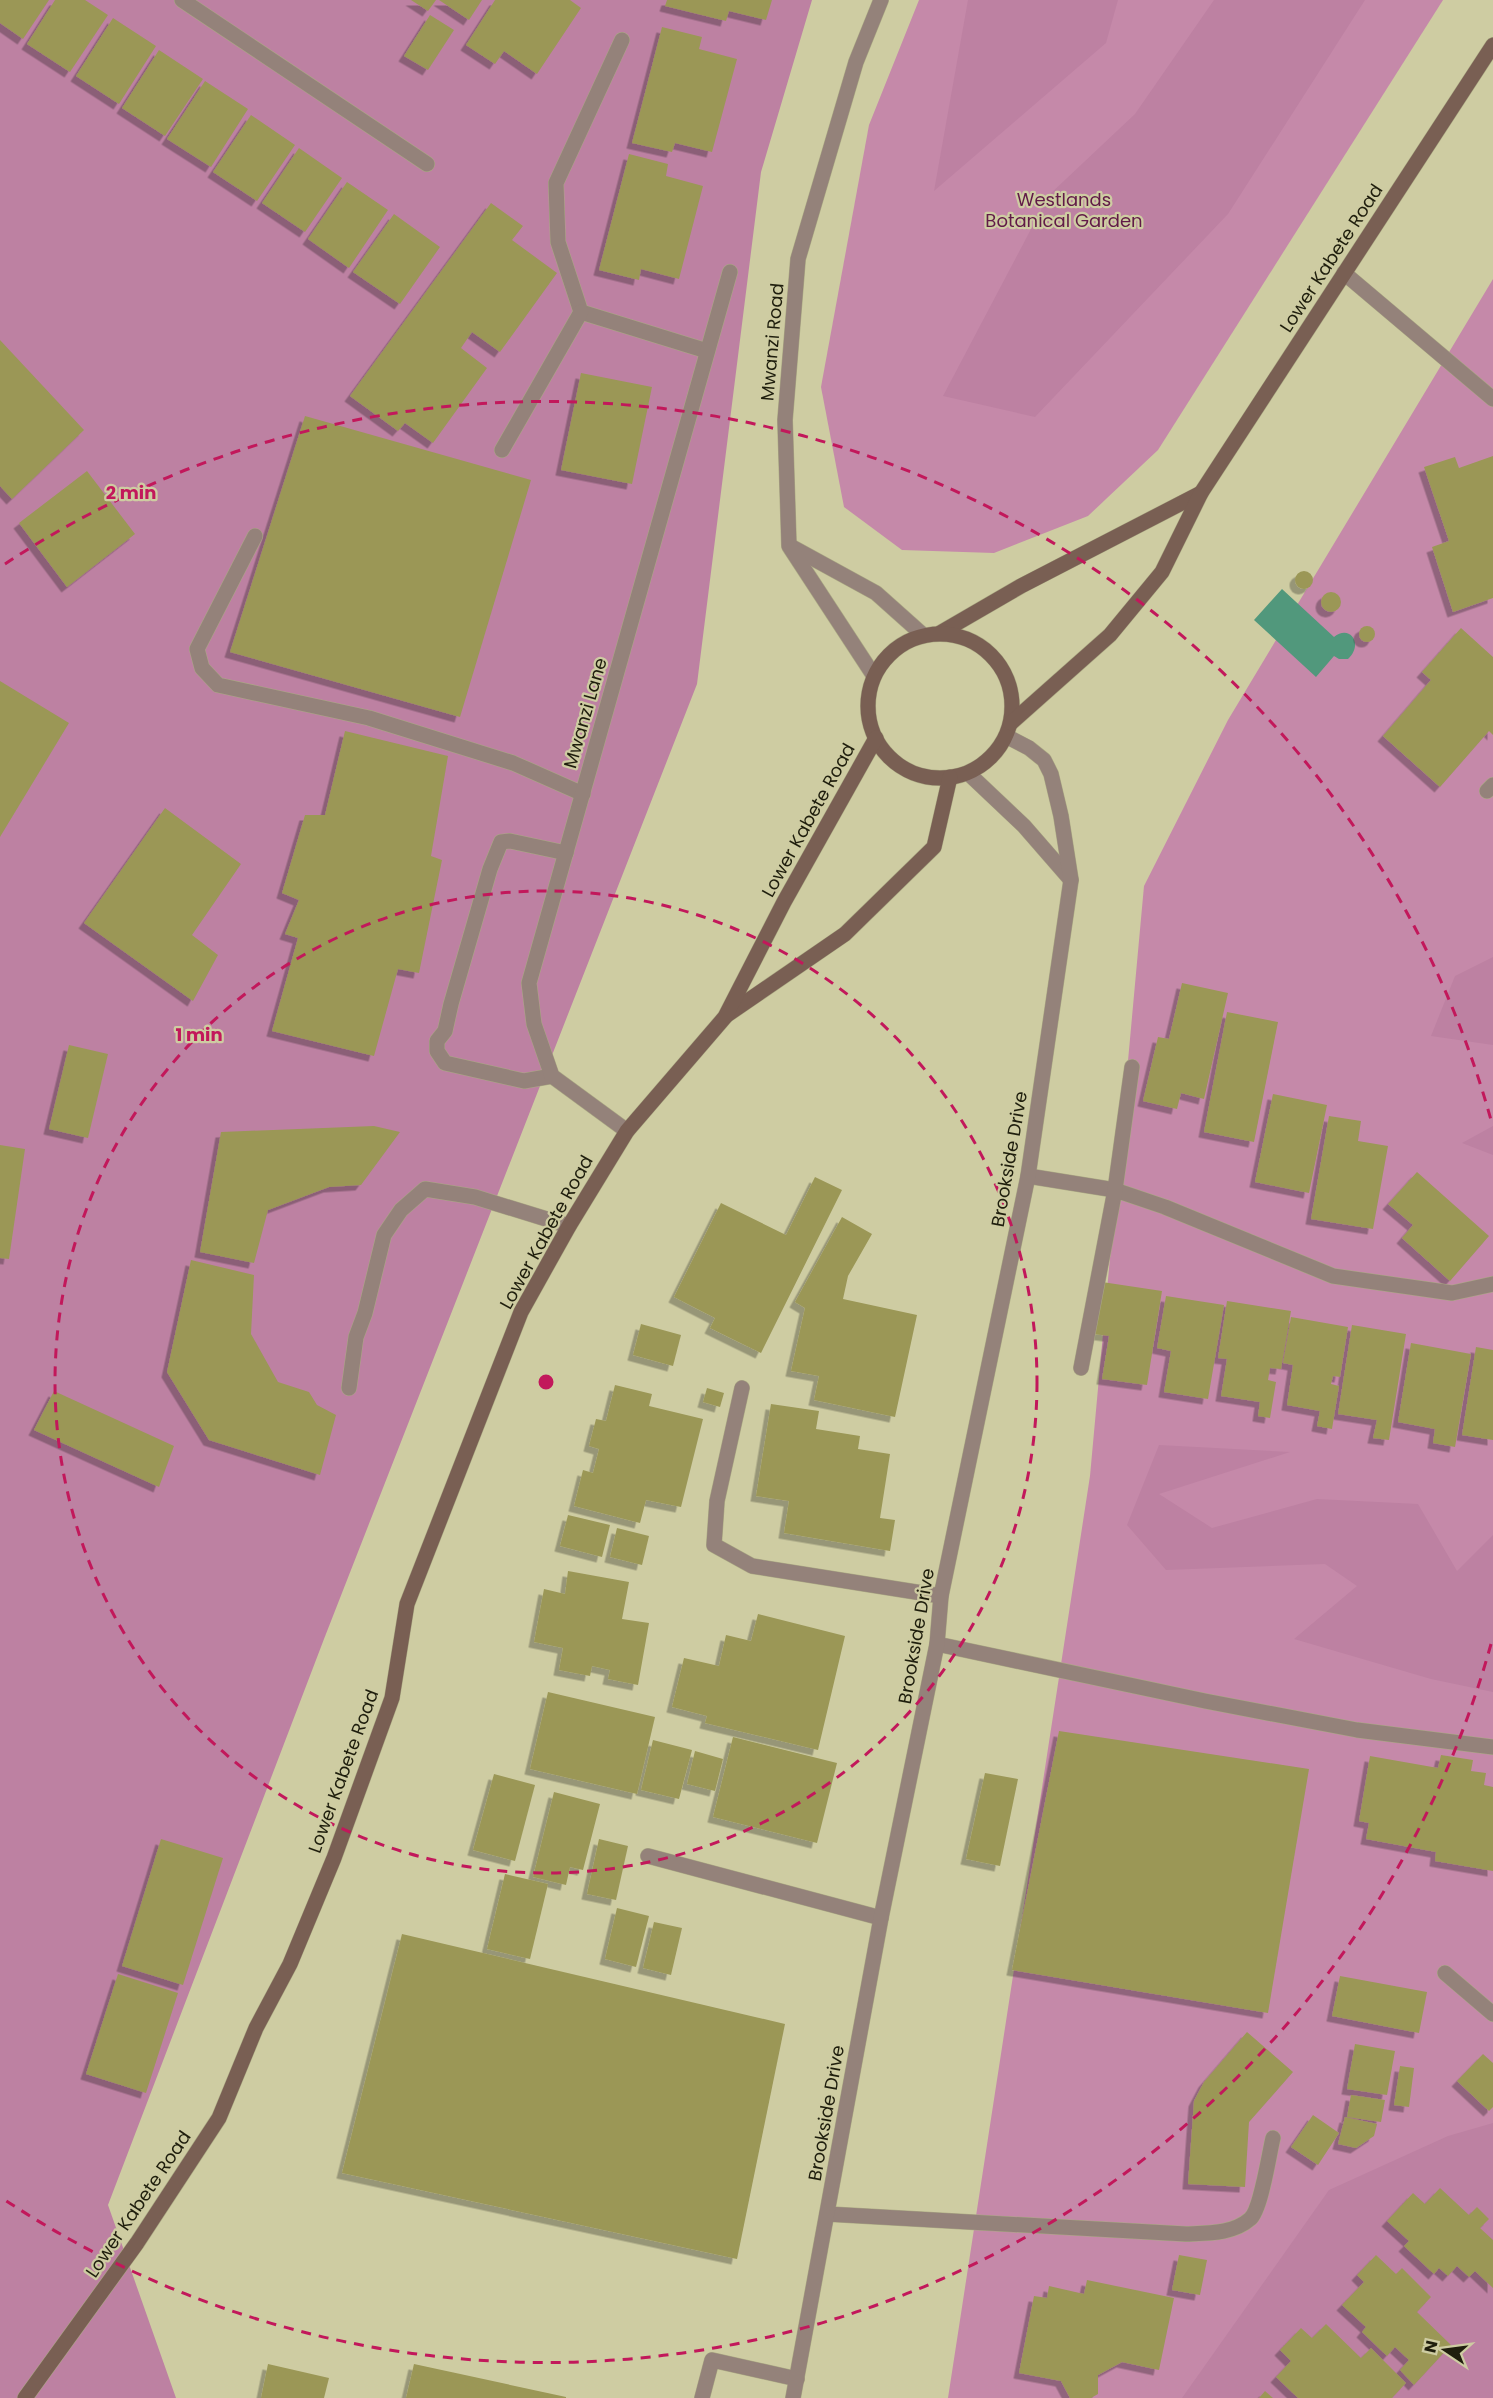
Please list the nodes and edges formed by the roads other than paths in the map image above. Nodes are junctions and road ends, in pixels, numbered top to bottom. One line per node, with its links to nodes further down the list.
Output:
1 (182, 0): 5 (street)
2 (881, 0): 14 (street, Mwanzi Road)
3 (622, 40): 8 (street)
4 (1493, 45): 7 (main road, Lower Kabete Road)
5 (427, 164)
6 (730, 272): 9 (street, Mwanzi Lane)
7 (1344, 273): 10 (street); 12 (main road, Lower Kabete Road)
8 (580, 312): 9 (street); 11 (street)
9 (707, 351): 22 (street, Mwanzi Lane)
10 (1493, 399)
11 (502, 450)
12 (1201, 493): 15 (main road, Lower Kabete Road); 18 (main road, Lower Kabete Road)
13 (255, 536): 22 (street)
14 (789, 546): 16 (street); 17 (street)
15 (940, 633): 16 (main road); 18 (main road)
16 (923, 635): 17 (main road)
17 (874, 676): 19 (main road)
18 (1008, 729): 20 (main road); 24 (street, Brookside Drive)
19 (876, 738): 21 (main road); 25 (main road, Lower Kabete Road)
20 (968, 773): 21 (main road); 24 (street)
21 (950, 777): 25 (main road, Lower Kabete Road)
22 (583, 794): 23 (street, Mwanzi Lane)
23 (566, 853): 27 (street, Mwanzi Lane); 27 (street)
24 (1071, 880): 29 (street, Brookside Drive)
25 (725, 1017): 28 (main road, Lower Kabete Road)
26 (1132, 1067): 30 (street)
27 (552, 1076): 28 (street)
28 (627, 1131): 31 (main road, Lower Kabete Road)
29 (1028, 1176): 30 (street); 36 (street, Brookside Drive)
30 (1115, 1190): 32 (street); 33 (street)
31 (569, 1226): 34 (street); 46 (main road, Lower Kabete Road)
32 (1493, 1284)
33 (1081, 1368)
34 (349, 1388)
35 (742, 1388): 36 (street)
36 (941, 1596): 37 (street, Brookside Drive)
37 (937, 1644): 38 (street); 40 (street, Brookside Drive)
38 (1493, 1747)
39 (648, 1856): 40 (street)
40 (881, 1918): 44 (street, Brookside Drive)
41 (1445, 1973): 42 (street)
42 (1493, 2014)
43 (1273, 2138): 44 (street)
44 (827, 2214): 45 (street, Brookside Drive)
45 (797, 2379): 47 (street); 48 (street, Brookside Drive)
46 (25, 2398)
47 (702, 2398)
48 (793, 2398)

